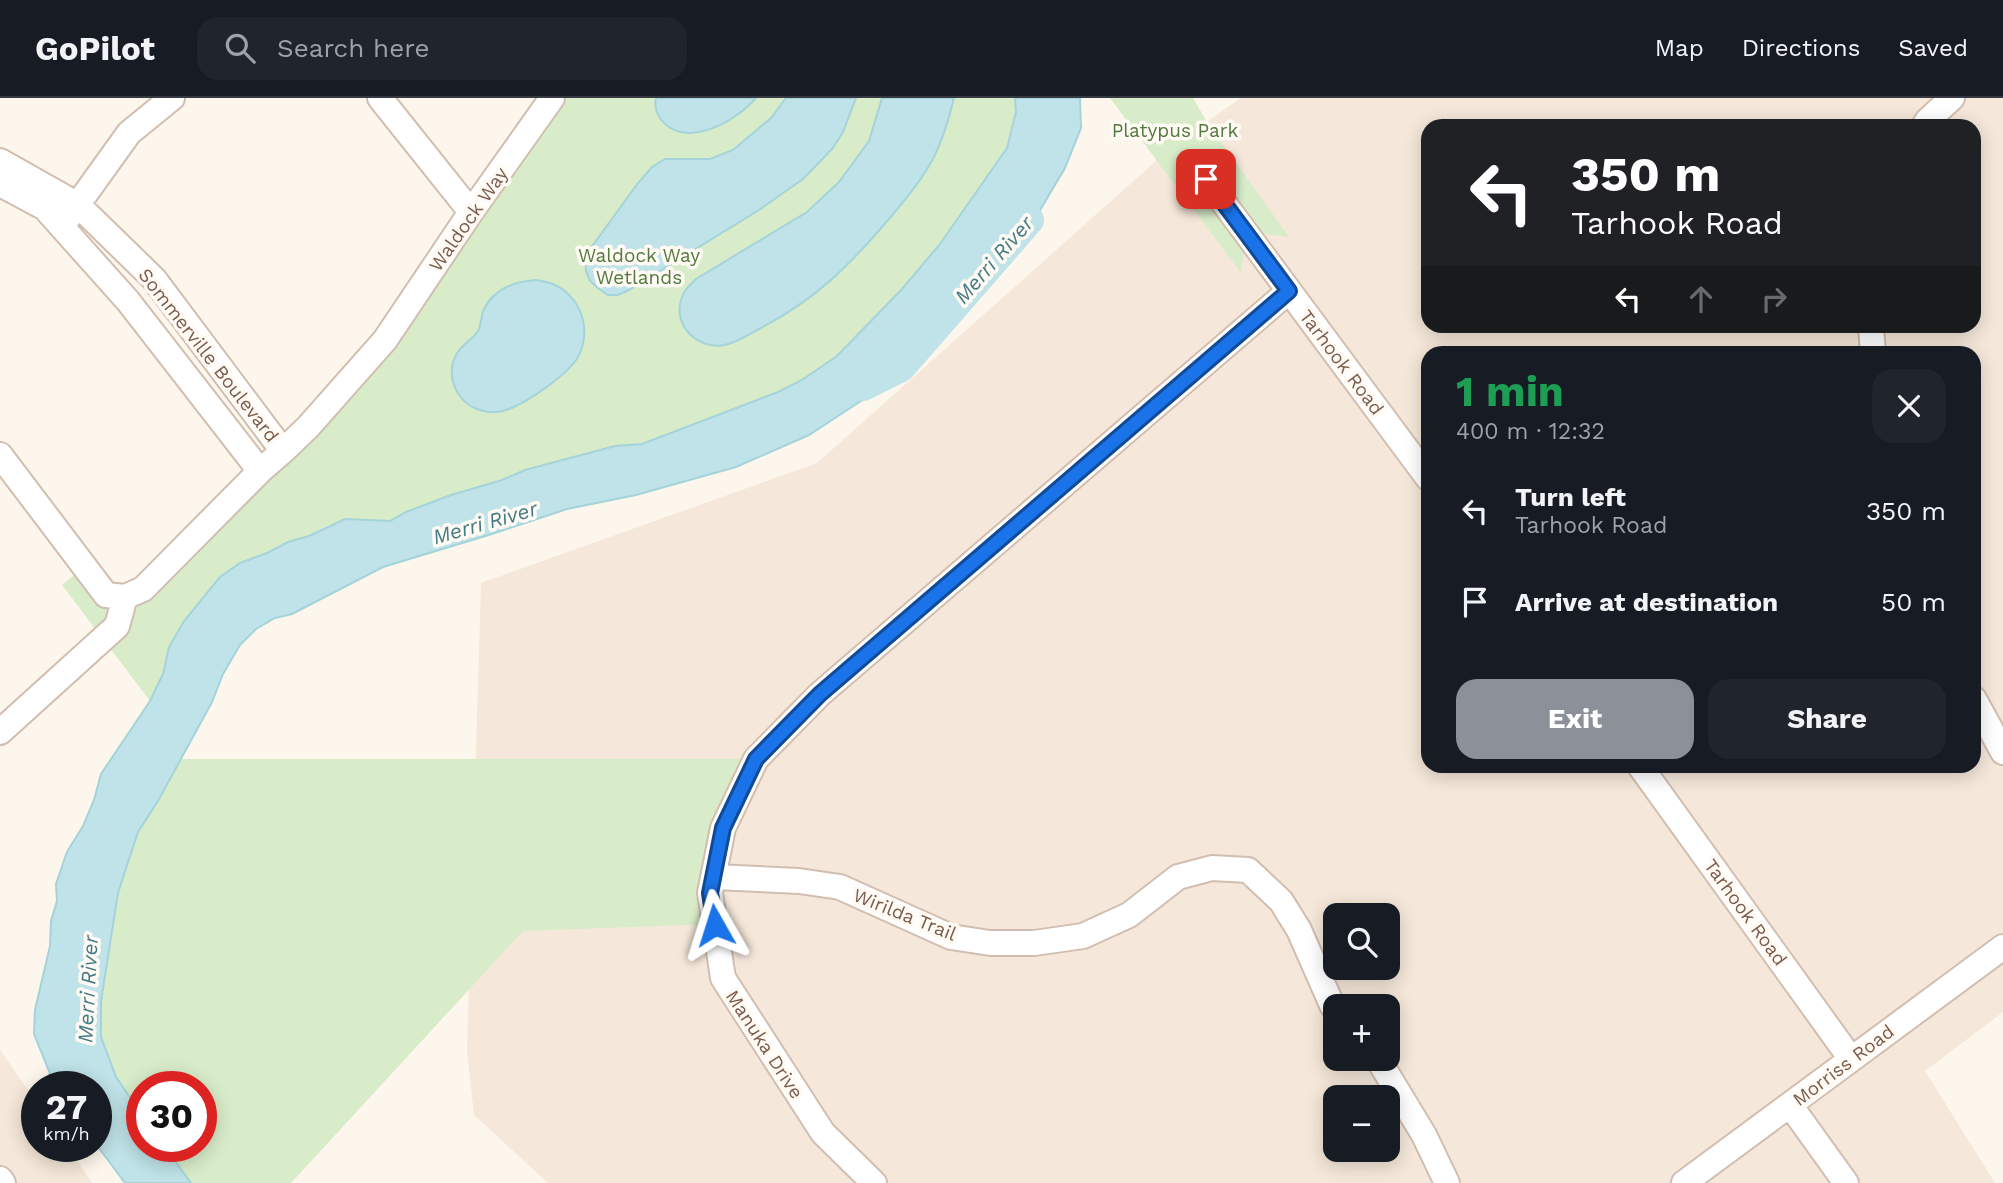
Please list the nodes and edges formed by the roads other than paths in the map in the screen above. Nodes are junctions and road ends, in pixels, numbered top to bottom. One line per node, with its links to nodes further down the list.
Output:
1 (172, 98): 9 (street)
2 (380, 98): 10 (street)
3 (552, 98): 10 (street, Waldock Way)
4 (1952, 98): 5 (street)
5 (1929, 119)
6 (0, 161): 9 (street, Sommerville Boulevard)
7 (1206, 179): 12 (street, Tarhook Road)
8 (0, 184): 11 (street, Sommerville Boulevard)
9 (78, 205): 11 (street); 13 (street, Sommerville Boulevard)
10 (471, 212): 13 (street, Waldock Way)
11 (61, 226): 16 (street, Sommerville Boulevard)
12 (1289, 291): 15 (street, Tarhook Road); 22 (street, Manuka Drive)
13 (283, 452): 16 (street, Waldock Way)
14 (0, 455): 17 (street)
15 (1421, 469)
16 (260, 471): 17 (street, Waldock Way)
17 (125, 597): 19 (street)
18 (1981, 712): 20 (street)
19 (0, 732)
20 (2003, 752)
21 (1645, 773): 25 (street, Tarhook Road)
22 (714, 877): 24 (street, Wirilda Trail); 28 (street, Manuka Drive)
23 (2003, 947): 25 (street, Morriss Road)
24 (1327, 994)
25 (1852, 1059): 27 (street, Morriss Road)
26 (1385, 1071): 29 (street)
27 (1790, 1105): 30 (street, Morriss Road); 31 (street)
28 (874, 1183)
29 (1447, 1183)
30 (1684, 1183)
31 (1846, 1183)

